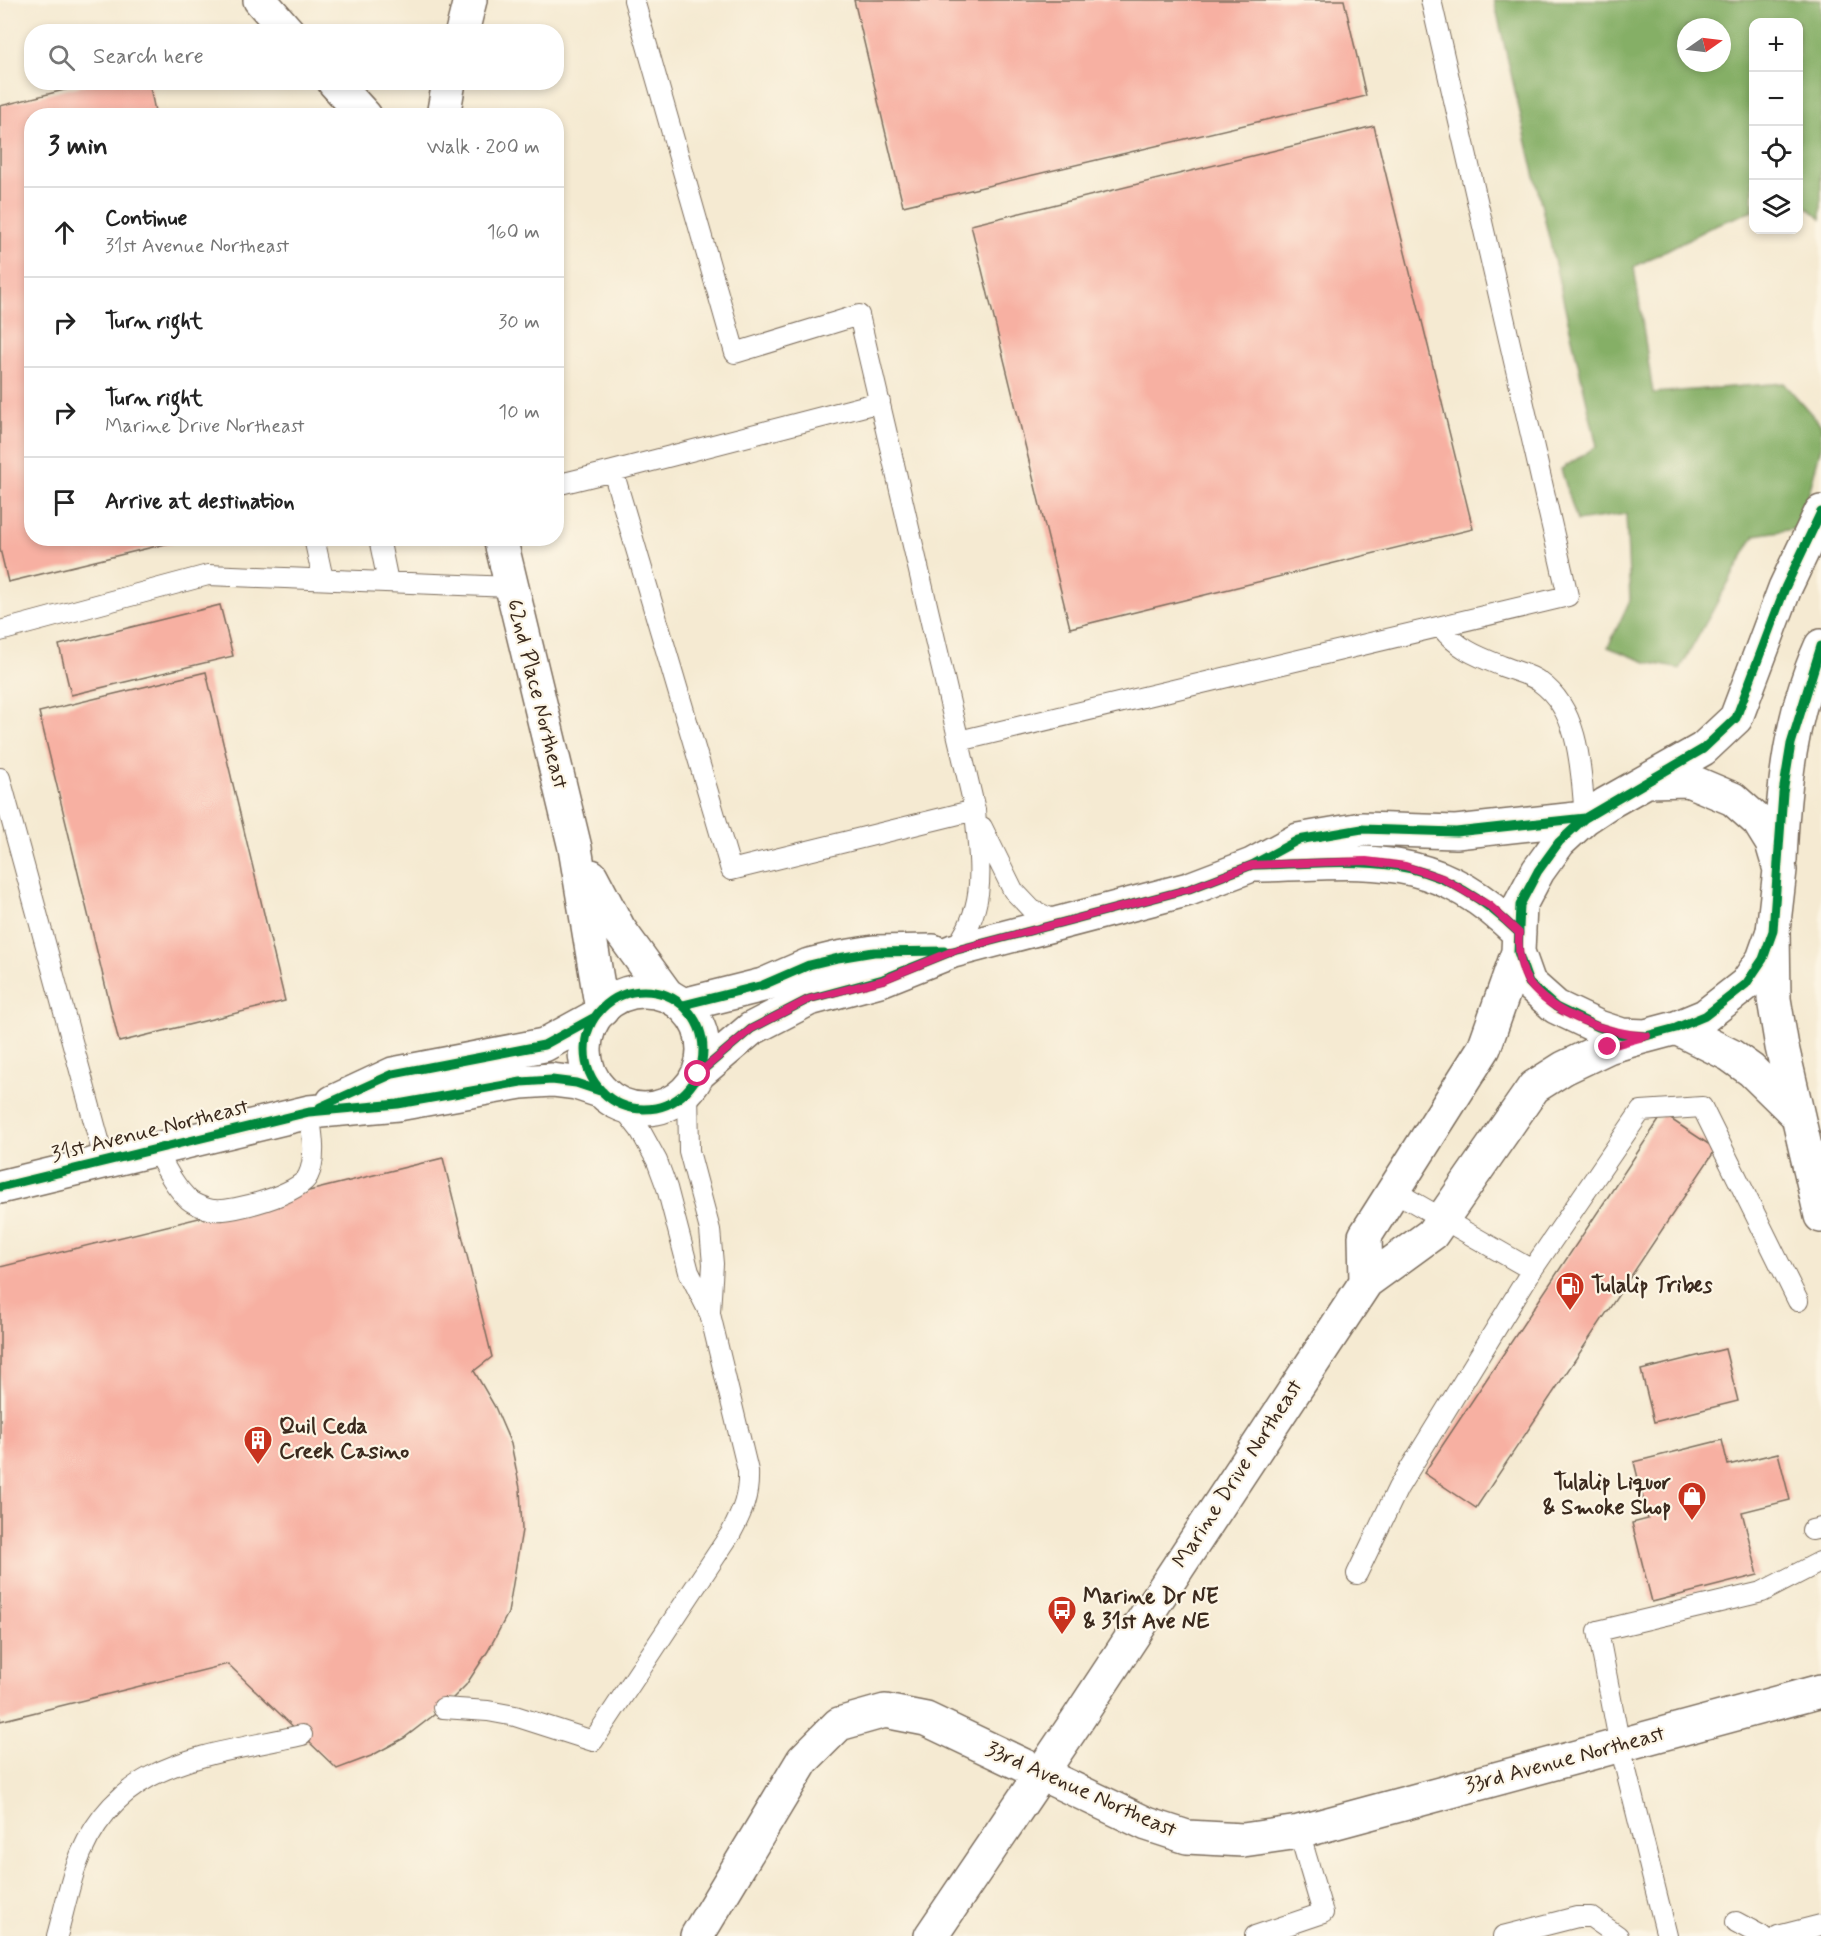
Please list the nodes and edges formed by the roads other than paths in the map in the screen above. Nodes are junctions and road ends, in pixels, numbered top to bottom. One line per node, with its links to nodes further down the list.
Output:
1 (260, 0): 5 (street)
2 (470, 0): 6 (street)
3 (634, 0): 11 (lane)
4 (1431, 0): 21 (lane)
5 (281, 24)
6 (464, 24)
7 (341, 90): 9 (street)
8 (448, 90): 10 (street)
9 (358, 108)
10 (444, 108)
11 (880, 402): 12 (lane); 24 (lane)
12 (613, 471): 13 (lane); 27 (lane)
13 (564, 483)
14 (1821, 512): 26 (street)
15 (316, 546): 18 (lane)
16 (381, 546): 19 (lane)
17 (502, 546): 20 (street, 62nd Place Northeast)
18 (323, 579): 19 (lane); 22 (lane)
19 (388, 582): 20 (lane)
20 (511, 587): 29 (street, 62nd Place Northeast)
21 (1441, 627): 24 (lane); 28 (lane)
22 (0, 631)
23 (1821, 646): 31 (street)
24 (959, 741): 27 (lane)
25 (0, 778): 44 (lane)
26 (1648, 781): 28 (street); 31 (street)
27 (975, 810): 32 (lane); 35 (lane)
28 (1585, 818): 30 (street); 34 (street)
29 (575, 848): 36 (street, 62nd Place Northeast); 37 (street, 62nd Place Northeast)
30 (1252, 865): 32 (street); 34 (street)
31 (1780, 870): 33 (street)
32 (1062, 924): 35 (street)
33 (1773, 931): 38 (street, Marine Drive Northeast); 42 (street)
34 (1518, 943): 38 (street); 46 (street)
35 (953, 951): 36 (street); 39 (street)
36 (675, 1000): 37 (street); 39 (street)
37 (599, 1014): 40 (street); 41 (street, 31st Avenue Northeast)
38 (1661, 1032): 42 (street); 48 (street, Marine Drive Northeast)
39 (693, 1081): 40 (street); 52 (lane)
40 (612, 1098): 41 (street, 31st Avenue Northeast); 52 (lane)
41 (309, 1112): 43 (street, 31st Avenue Northeast); 43 (lane)
42 (1798, 1116): 47 (street)
43 (156, 1150): 44 (street, 31st Avenue Northeast)
44 (105, 1162): 45 (street, 31st Avenue Northeast)
45 (0, 1187)
46 (1394, 1191): 48 (lane); 50 (street)
47 (1821, 1216)
48 (1443, 1219): 49 (lane); 50 (street, Marine Drive Northeast)
49 (1532, 1270): 51 (lane); 54 (lane)
50 (1366, 1282): 59 (street, Marine Drive Northeast)
51 (1798, 1301)
52 (710, 1314): 56 (lane)
53 (1820, 1562): 58 (lane)
54 (1357, 1574)
55 (1821, 1691): 58 (street, 33rd Avenue Northeast)
56 (442, 1708)
57 (302, 1735): 63 (lane)
58 (1620, 1746): 60 (street, 33rd Avenue Northeast); 69 (lane)
59 (1040, 1774): 60 (street, 33rd Avenue Northeast); 64 (street, 33rd Avenue Northeast); 65 (street, Marine Drive Northeast)
60 (1299, 1832): 66 (lane)
61 (1736, 1922): 70 (lane)
62 (1821, 1925): 71 (lane)
63 (57, 1936)
64 (697, 1936)
65 (931, 1936)
66 (1255, 1936)
67 (1503, 1936): 68 (lane)
68 (1618, 1936)
69 (1667, 1936)
70 (1762, 1936)
71 (1778, 1936)

